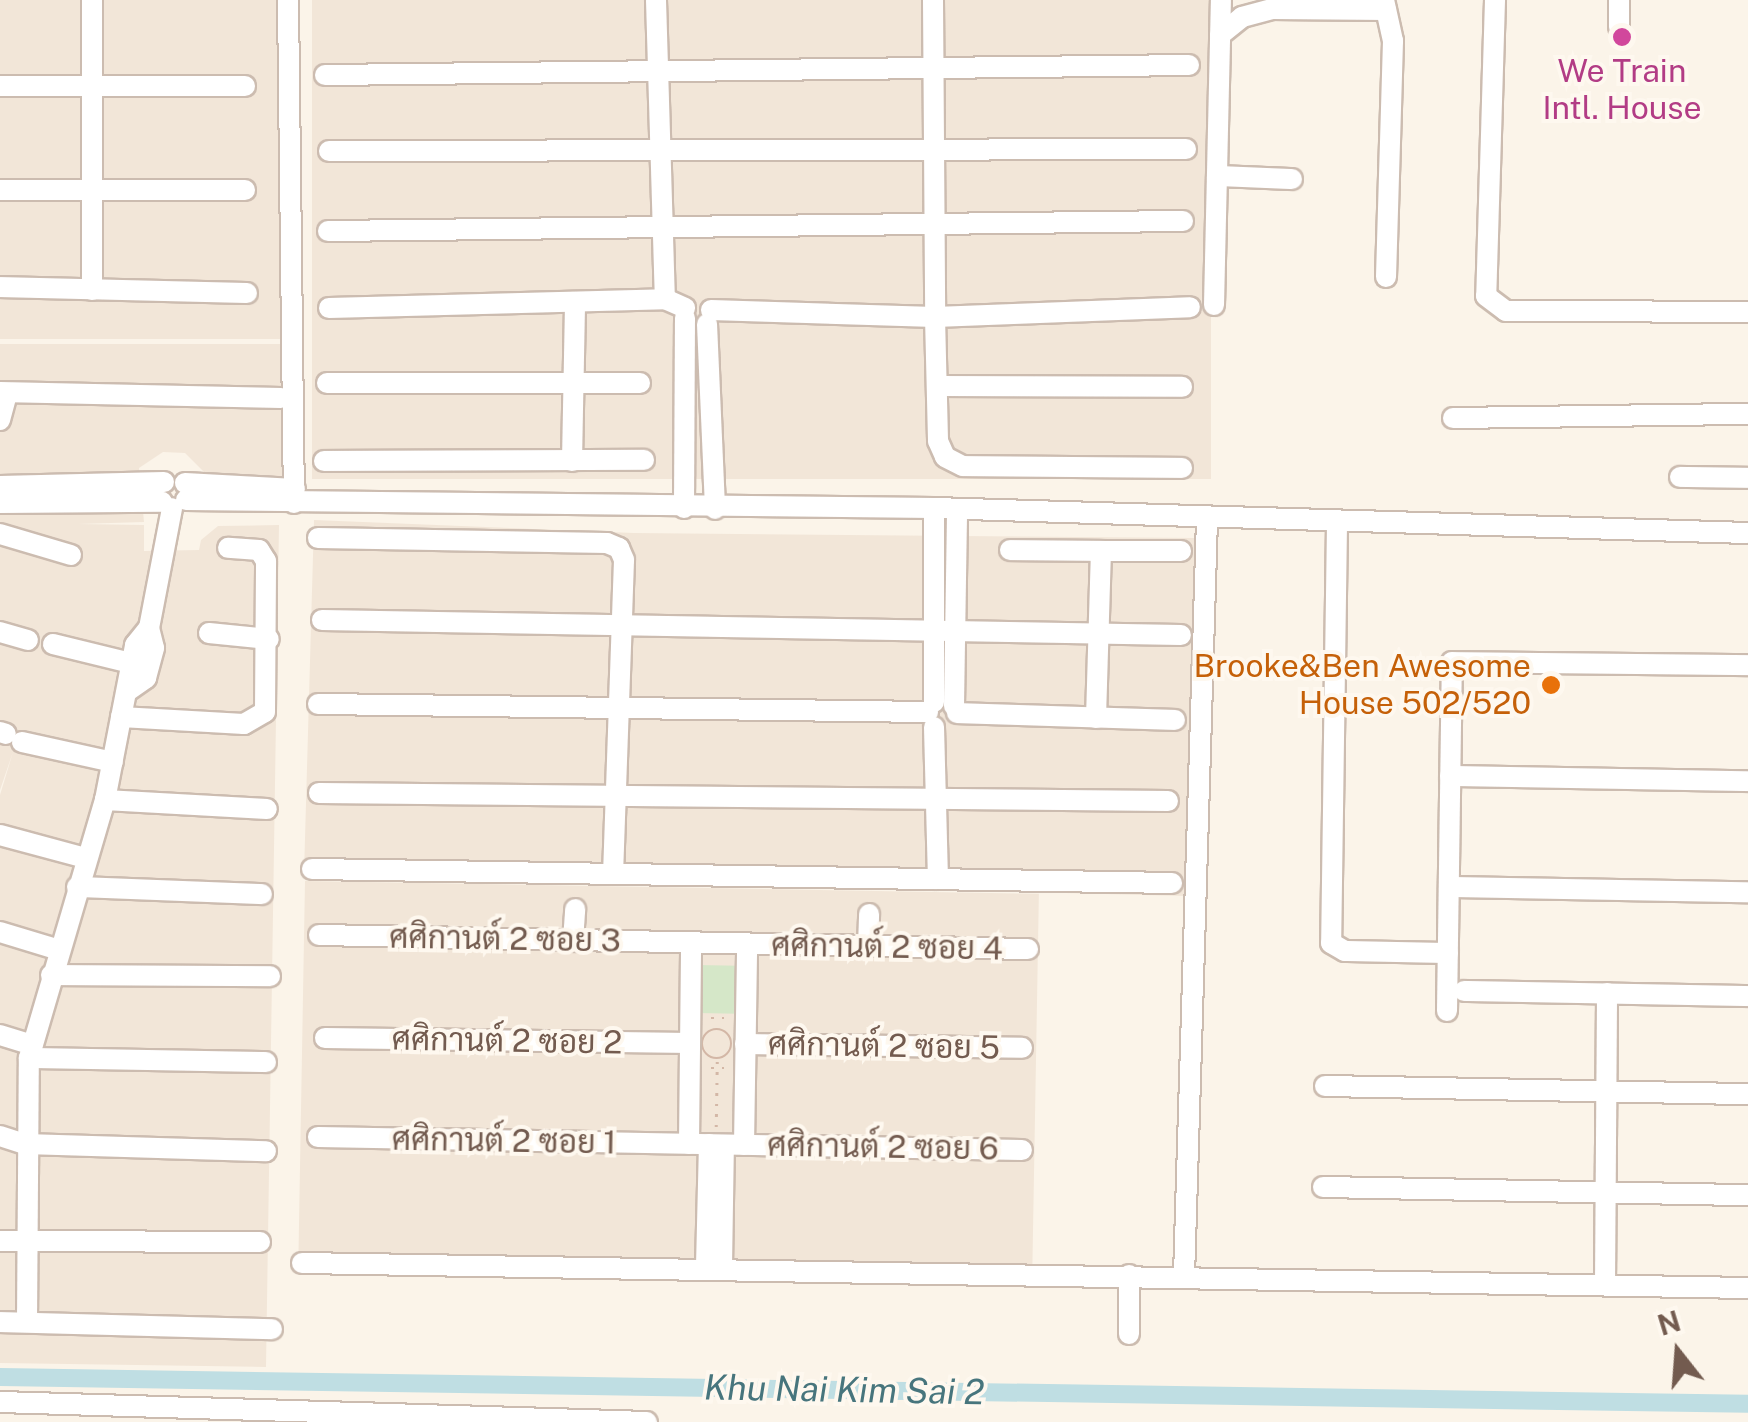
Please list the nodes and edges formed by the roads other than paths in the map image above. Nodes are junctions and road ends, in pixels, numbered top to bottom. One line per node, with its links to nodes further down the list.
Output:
1 (92, 0): 15 (street)
2 (288, 0): 62 (street)
3 (656, 0): 13 (street)
4 (933, 0): 12 (street)
5 (1220, 0): 10 (street)
6 (1496, 0): 40 (street)
7 (1619, 0): 9 (street)
8 (1385, 5): 10 (street); 31 (street)
9 (1619, 27)
10 (1220, 35): 22 (street)
11 (1188, 65): 12 (street)
12 (933, 69): 13 (street); 18 (street)
13 (659, 70): 14 (street); 20 (street)
14 (325, 75)
15 (92, 85): 16 (street); 17 (street); 25 (street)
16 (0, 86)
17 (245, 86)
18 (934, 146): 19 (street); 20 (street); 27 (street)
19 (1186, 148)
20 (660, 150): 21 (street); 29 (street)
21 (329, 151)
22 (1217, 176): 23 (street); 37 (street)
23 (1292, 179)
24 (0, 190): 25 (street)
25 (92, 190): 26 (street); 33 (street)
26 (245, 190)
27 (934, 222): 28 (street); 29 (street); 43 (street)
28 (1182, 222)
29 (663, 226): 30 (street); 35 (street)
30 (328, 231)
31 (1386, 277)
32 (0, 288): 33 (street)
33 (92, 290): 34 (street)
34 (246, 293)
35 (665, 299): 36 (street); 41 (street)
36 (575, 302): 39 (street); 44 (street)
37 (1214, 304)
38 (1190, 307): 43 (street)
39 (330, 308)
40 (1748, 312)
41 (685, 313): 42 (street); 64 (street)
42 (709, 317): 43 (street); 65 (street)
43 (935, 317): 47 (street)
44 (574, 382): 45 (street); 46 (street); 54 (street)
45 (640, 382)
46 (326, 383)
47 (937, 386): 48 (street); 57 (street)
48 (1182, 387)
49 (4, 392): 50 (street); 53 (street)
50 (281, 398)
51 (1748, 414): 52 (street)
52 (1453, 418)
53 (0, 420)
54 (572, 460): 55 (street); 56 (street)
55 (644, 460)
56 (324, 461)
57 (1182, 468)
58 (1680, 477): 59 (street)
59 (1748, 478)
60 (0, 487): 61 (street); 63 (street)
61 (174, 495): 62 (street); 63 (street); 80 (street)
62 (295, 496): 64 (street)
63 (0, 503)
64 (684, 508): 65 (street)
65 (714, 508): 66 (street)
66 (934, 508): 67 (street); 81 (street)
67 (957, 509): 68 (street); 84 (street)
68 (1206, 520): 69 (street); 162 (street)
69 (1337, 524): 70 (street); 129 (street)
70 (1748, 532)
71 (0, 534): 77 (street)
72 (318, 538): 79 (street)
73 (228, 548): 87 (street)
74 (1010, 550): 75 (street)
75 (1101, 550): 76 (street); 85 (street)
76 (1181, 551)
77 (71, 554)
78 (322, 620): 79 (street)
79 (617, 625): 81 (street); 94 (street)
80 (150, 628): 90 (street); 92 (street)
81 (936, 631): 84 (street); 95 (street)
82 (0, 632): 88 (street)
83 (209, 632): 87 (street)
84 (958, 632): 85 (street); 95 (street)
85 (1098, 632): 86 (street); 97 (street)
86 (1181, 636)
87 (269, 639): 96 (street)
88 (28, 640)
89 (52, 644): 90 (street)
90 (131, 663): 92 (street)
91 (1748, 665): 101 (street)
92 (129, 690): 96 (street)
93 (318, 704): 94 (street)
94 (614, 708): 95 (street); 104 (street)
95 (942, 712): 97 (street); 105 (street)
96 (122, 717): 100 (street)
97 (1096, 718): 98 (street)
98 (1175, 720)
99 (9, 736): 100 (street)
100 (112, 762): 106 (street)
101 (1450, 776): 102 (street); 116 (street)
102 (1748, 781)
103 (319, 793): 104 (street)
104 (616, 796): 105 (street); 112 (street)
105 (936, 799): 107 (street); 113 (street)
106 (105, 800): 108 (street); 110 (street)
107 (1168, 801)
108 (267, 809)
109 (0, 835): 110 (street)
110 (85, 858): 115 (street)
111 (312, 869): 112 (street)
112 (613, 874): 113 (street)
113 (938, 879): 114 (street)
114 (1172, 883)
115 (77, 886): 118 (street); 127 (street)
116 (1449, 887): 117 (street); 129 (street)
117 (1748, 892)
118 (262, 894)
119 (574, 908): 123 (street)
120 (869, 914): 126 (street)
121 (0, 932): 127 (street)
122 (319, 935): 123 (street, ศศิกานต์ 2 ซอย 3)
123 (574, 940): 124 (street, ศศิกานต์ 2 ซอย 3)
124 (690, 943): 125 (street, ศศิกานต์ 2 ซอย 3); 138 (street)
125 (747, 944): 126 (street, ศศิกานต์ 2 ซอย 4); 139 (street)
126 (868, 946): 128 (street, ศศิกานต์ 2 ซอย 4)
127 (56, 949): 130 (street)
128 (1028, 949)
129 (1448, 952): 135 (street)
130 (51, 975): 131 (street); 141 (street)
131 (270, 976)
132 (1464, 991): 133 (street)
133 (1608, 994): 134 (street); 144 (street)
134 (1748, 996)
135 (1447, 1011)
136 (0, 1036): 141 (street)
137 (325, 1038): 138 (street, ศศิกานต์ 2 ซอย 2)
138 (690, 1043): 150 (street)
139 (745, 1044): 140 (street, ศศิกานต์ 2 ซอย 5); 150 (street)
140 (1022, 1048)
141 (31, 1052): 142 (street); 149 (street)
142 (266, 1062)
143 (1325, 1086): 144 (street)
144 (1606, 1091): 145 (street); 154 (street)
145 (1748, 1094)
146 (0, 1136): 149 (street)
147 (318, 1137): 150 (street, ศศิกานต์ 2 ซอย 1)
148 (0, 1144): 149 (street)
149 (25, 1144): 152 (street); 157 (street)
150 (716, 1144): 151 (street, ศศิกานต์ 2 ซอย 6); 160 (street)
151 (1022, 1150)
152 (266, 1151)
153 (1322, 1188): 154 (street)
154 (1604, 1192): 155 (street); 163 (street)
155 (1748, 1195)
156 (0, 1241): 157 (street)
157 (25, 1242): 158 (street); 166 (street)
158 (260, 1242)
159 (302, 1263): 160 (street)
160 (714, 1266): 161 (street)
161 (1129, 1275): 162 (street); 168 (street)
162 (1184, 1276): 163 (street)
163 (1605, 1285): 164 (street)
164 (1748, 1288)
165 (0, 1322): 166 (street)
166 (27, 1322): 167 (street)
167 (272, 1328)
168 (1129, 1334)
169 (0, 1402): 170 (street)
170 (112, 1412): 171 (street)
171 (292, 1415): 172 (street)
172 (469, 1417): 173 (street)
173 (648, 1422)

